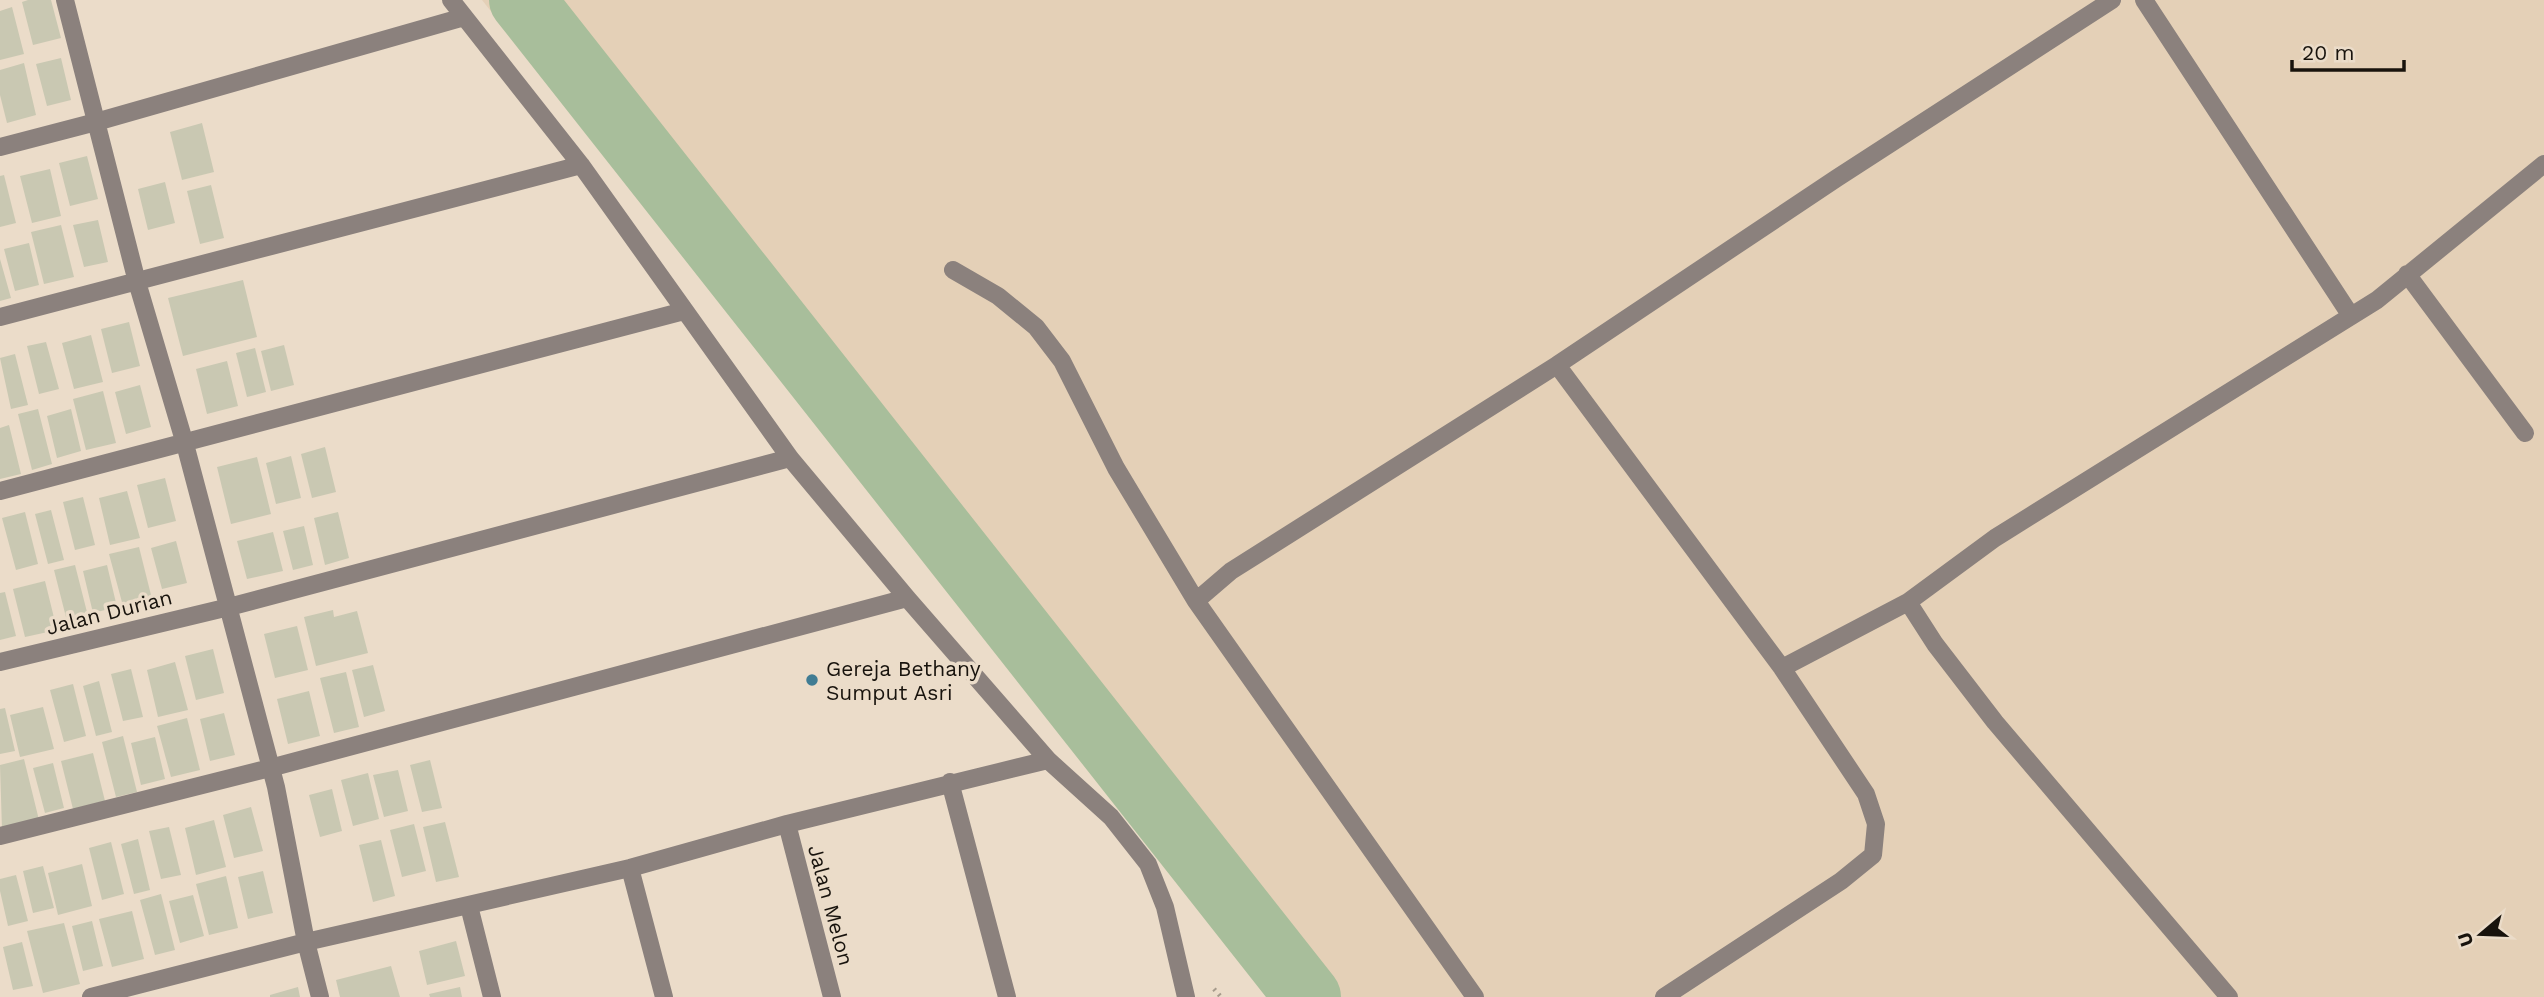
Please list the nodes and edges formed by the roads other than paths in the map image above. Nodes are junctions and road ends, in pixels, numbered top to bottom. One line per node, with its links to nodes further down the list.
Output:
1 (65, 0): 6 (street)
2 (451, 0): 5 (street)
3 (2112, 0): 16 (street)
4 (2144, 0): 14 (street)
5 (464, 17): 6 (street); 9 (street)
6 (96, 122): 7 (street); 12 (street)
7 (0, 147)
8 (2544, 164): 11 (street)
9 (581, 165): 12 (street); 13 (street)
10 (953, 270): 22 (street)
11 (2407, 274): 14 (street); 17 (street)
12 (137, 282): 15 (street); 18 (street)
13 (684, 312): 18 (street); 19 (street)
14 (2351, 316): 23 (street)
15 (0, 317)
16 (1557, 365): 22 (street); 26 (street)
17 (2525, 433)
18 (185, 444): 20 (street); 24 (street)
19 (790, 458): 21 (street); 24 (street, Jalan Durian)
20 (0, 491)
21 (906, 598): 27 (street); 28 (street)
22 (1196, 601): 42 (street)
23 (1908, 602): 26 (street); 44 (street)
24 (229, 607): 25 (street, Jalan Durian); 28 (street)
25 (0, 662)
26 (1782, 668): 43 (street)
27 (1048, 760): 29 (street); 41 (street)
28 (270, 768): 31 (street); 34 (street)
29 (950, 782): 30 (street); 40 (street)
30 (787, 824): 32 (street); 39 (street, Jalan Melon)
31 (0, 836)
32 (630, 868): 33 (street); 38 (street)
33 (469, 906): 34 (street); 37 (street)
34 (306, 942): 35 (street); 36 (street)
35 (90, 997)
36 (320, 997)
37 (492, 997)
38 (664, 997)
39 (832, 997)
40 (1007, 997)
41 (1186, 997)
42 (1475, 997)
43 (1664, 997)
44 (2230, 997)

